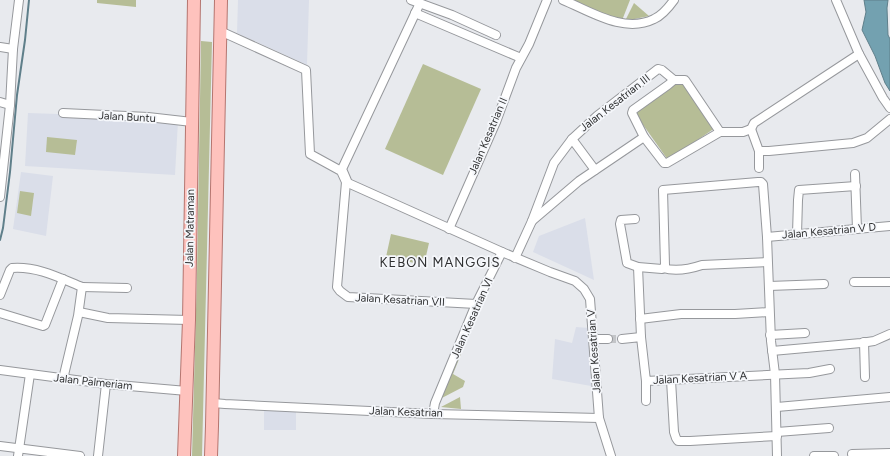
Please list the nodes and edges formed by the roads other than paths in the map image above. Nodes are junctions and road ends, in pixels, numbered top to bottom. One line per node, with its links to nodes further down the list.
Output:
1 (19, 0): 14 (street)
2 (194, 0): 23 (main road, Jalan Matraman)
3 (221, 0): 11 (main road)
4 (411, 0): 9 (street)
5 (547, 0): 16 (street, Jalan Kesatrian II)
6 (563, 0): 7 (street)
7 (674, 0)
8 (836, 0): 15 (street)
9 (420, 3): 10 (street); 12 (street)
10 (415, 13): 16 (street); 33 (street)
11 (220, 31): 33 (street); 83 (main road)
12 (496, 34)
13 (0, 47): 14 (street)
14 (13, 49): 19 (street)
15 (859, 54): 20 (street); 24 (street)
16 (521, 58): 39 (street, Jalan Kesatrian II)
17 (674, 80): 25 (street, Jalan Kesatrian III); 26 (street); 27 (street, Jalan Kesatrian III)
18 (0, 102): 19 (street)
19 (10, 105): 31 (street)
20 (890, 108)
21 (63, 113): 23 (street, Jalan Buntu)
22 (890, 119): 28 (street)
23 (192, 122): 61 (main road, Jalan Matraman)
24 (751, 129): 25 (street); 28 (street)
25 (720, 132): 26 (street)
26 (644, 137): 30 (street)
27 (572, 138): 30 (street); 37 (street, Jalan Kesatrian III)
28 (759, 151): 29 (street)
29 (760, 168)
30 (595, 170): 37 (street)
31 (2, 171): 35 (street)
32 (855, 174): 34 (street)
33 (347, 183): 39 (street); 56 (street, Jalan Kesatrian VII)
34 (856, 186): 40 (street); 41 (street)
35 (0, 197)
36 (635, 219): 46 (street)
37 (532, 221): 44 (street)
38 (890, 226): 40 (street, Jalan Kesatrian V D)
39 (448, 229): 43 (street)
40 (857, 229): 41 (street, Jalan Kesatrian V D)
41 (797, 234): 42 (street, Jalan Kesatrian V D)
42 (767, 237): 45 (street); 47 (street)
43 (502, 252): 44 (street); 56 (street, Jalan Kesatrian VI)
44 (515, 258): 66 (street, Jalan Kesatrian V)
45 (767, 262): 47 (street); 52 (street)
46 (638, 267): 47 (street); 60 (street, Jalan Kesatrian V A)
47 (663, 268)
48 (63, 279): 53 (street); 55 (street); 59 (street)
49 (854, 282): 50 (street)
50 (890, 282)
51 (824, 284): 52 (street)
52 (769, 286): 58 (street)
53 (82, 288): 54 (street); 57 (street)
54 (127, 288)
55 (0, 295)
56 (476, 304): 85 (street, Jalan Kesatrian VI)
57 (79, 312): 61 (street); 76 (street)
58 (769, 312): 60 (street); 64 (street)
59 (0, 313)
60 (640, 319): 65 (street, Jalan Kesatrian V A)
61 (189, 320): 80 (main road, Jalan Matraman)
62 (804, 333): 64 (street)
63 (890, 334): 69 (street)
64 (770, 335): 70 (street)
65 (641, 337): 68 (street); 78 (street, Jalan Kesatrian V A)
66 (594, 339): 67 (street); 86 (street, Jalan Kesatrian V)
67 (608, 339)
68 (622, 339)
69 (864, 342): 70 (street); 75 (street)
70 (772, 351): 74 (street)
71 (830, 369): 74 (street, Jalan Kesatrian V A)
72 (0, 370): 73 (street, Jalan Palmeriam)
73 (30, 374): 76 (street, Jalan Palmeriam); 90 (street)
74 (775, 374): 77 (street, Jalan Kesatrian V A); 84 (street)
75 (865, 377)
76 (63, 379): 79 (street, Jalan Palmeriam)
77 (671, 380): 78 (street, Jalan Kesatrian V A); 88 (street)
78 (646, 381): 82 (street)
79 (106, 384): 80 (street, Jalan Palmeriam); 94 (street)
80 (187, 391): 95 (main road, Jalan Matraman)
81 (890, 397): 84 (street)
82 (646, 402)
83 (213, 403): 85 (street, Jalan Kesatrian); 96 (main road)
84 (777, 407): 88 (street)
85 (433, 414): 86 (street, Jalan Kesatrian)
86 (599, 418): 97 (street, Jalan Kesatrian V)
87 (829, 428): 88 (street)
88 (777, 434): 98 (street)
89 (0, 446): 90 (street)
90 (18, 452): 93 (street)
91 (890, 453): 92 (street)
92 (852, 454)
93 (80, 456)
94 (98, 456)
95 (184, 456)
96 (211, 456)
97 (611, 456)
98 (778, 456)
99 (814, 456): 100 (street)
100 (834, 456)

